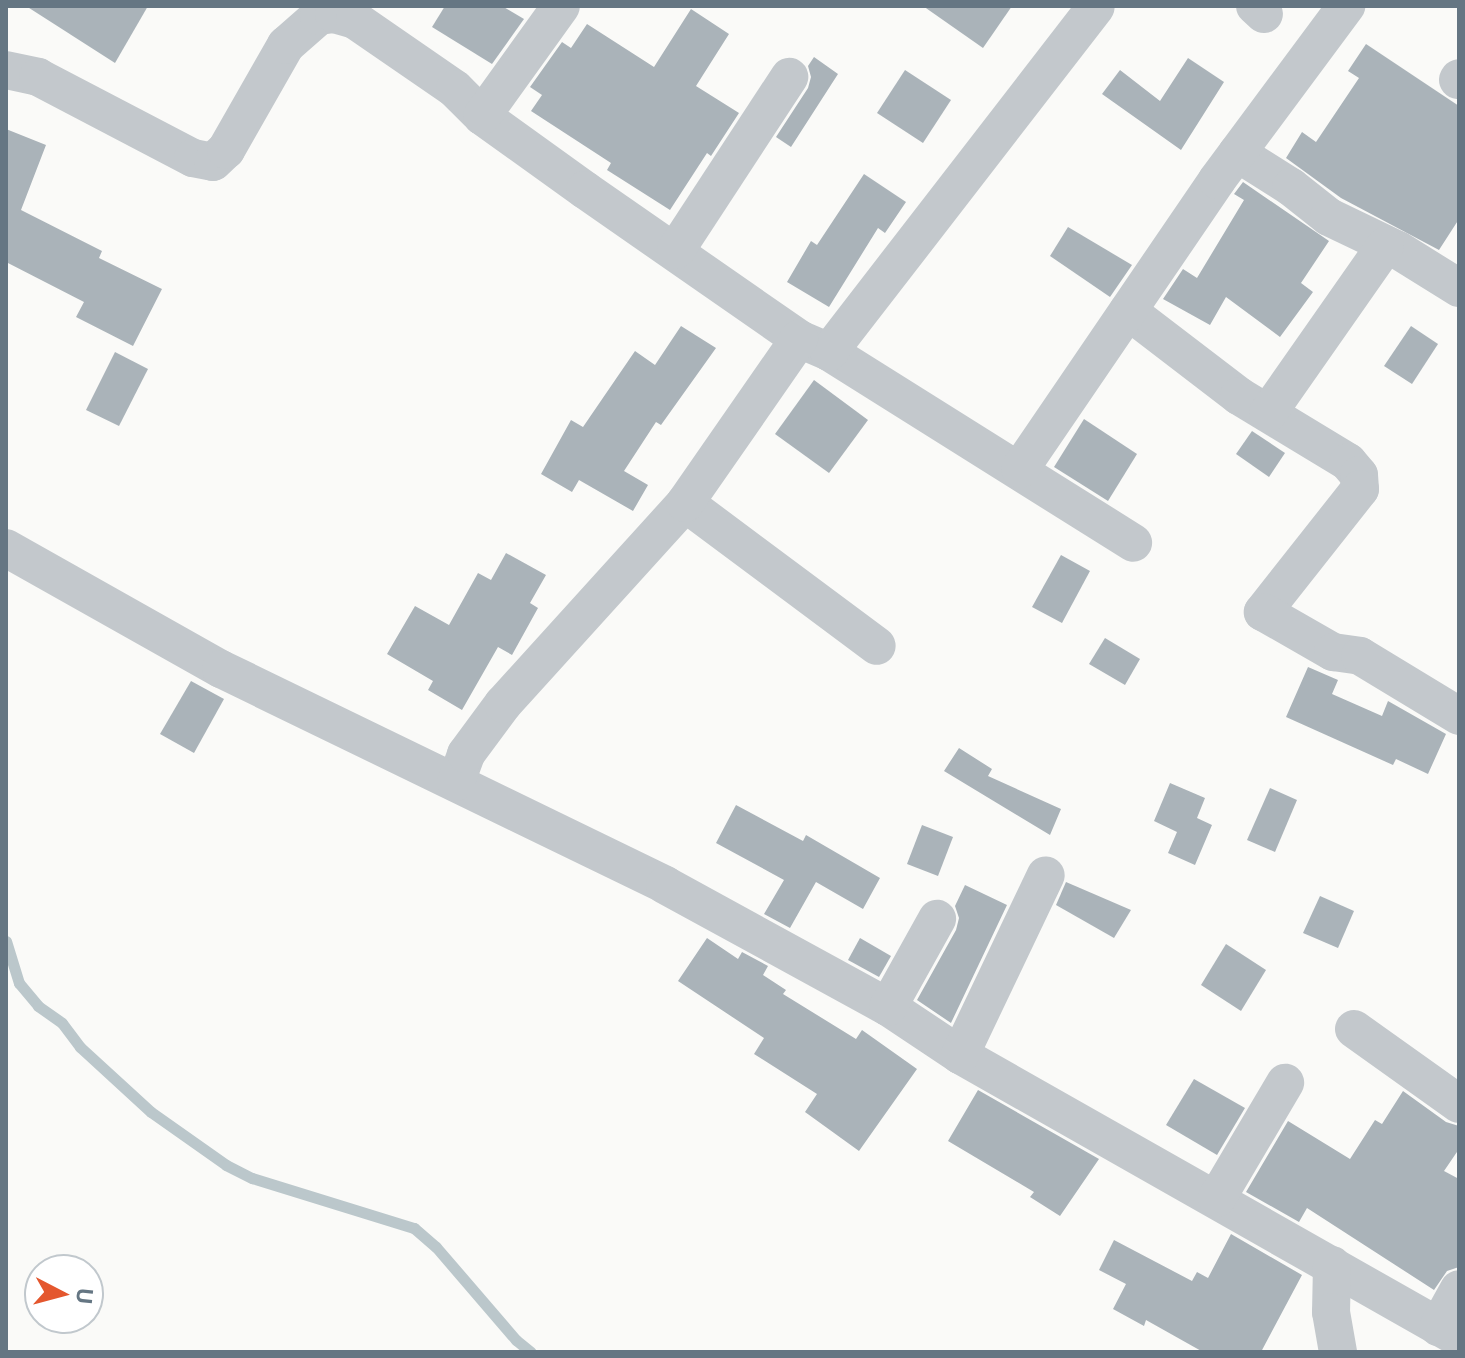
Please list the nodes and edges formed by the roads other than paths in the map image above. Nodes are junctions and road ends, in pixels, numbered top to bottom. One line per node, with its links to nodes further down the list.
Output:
1 (561, 6): 6 (street)
2 (1346, 6): 7 (street)
3 (1096, 7): 12 (street)
4 (6, 70): 6 (street)
5 (789, 77): 9 (street)
6 (482, 116): 9 (street)
7 (1237, 153): 8 (street); 11 (street)
8 (1385, 246): 10 (street); 13 (street)
9 (676, 250): 12 (street)
10 (1459, 288)
11 (1128, 311): 13 (street); 14 (street)
12 (814, 346): 14 (street); 15 (street)
13 (1268, 413): 19 (street)
14 (1020, 469): 16 (street)
15 (685, 503): 18 (street); 20 (street)
16 (1133, 543)
17 (6, 548): 20 (street)
18 (877, 646)
19 (1459, 716)
20 (456, 782): 23 (street)
21 (1046, 875): 25 (street)
22 (937, 919): 23 (street)
23 (888, 1007): 25 (street)
24 (1354, 1029): 27 (street)
25 (960, 1055): 28 (street)
26 (1285, 1083): 28 (street)
27 (1459, 1104)
28 (1217, 1198): 29 (street)
29 (1332, 1265): 31 (street); 32 (street)
30 (1459, 1289): 31 (street)
31 (1449, 1332)
32 (1338, 1352)

